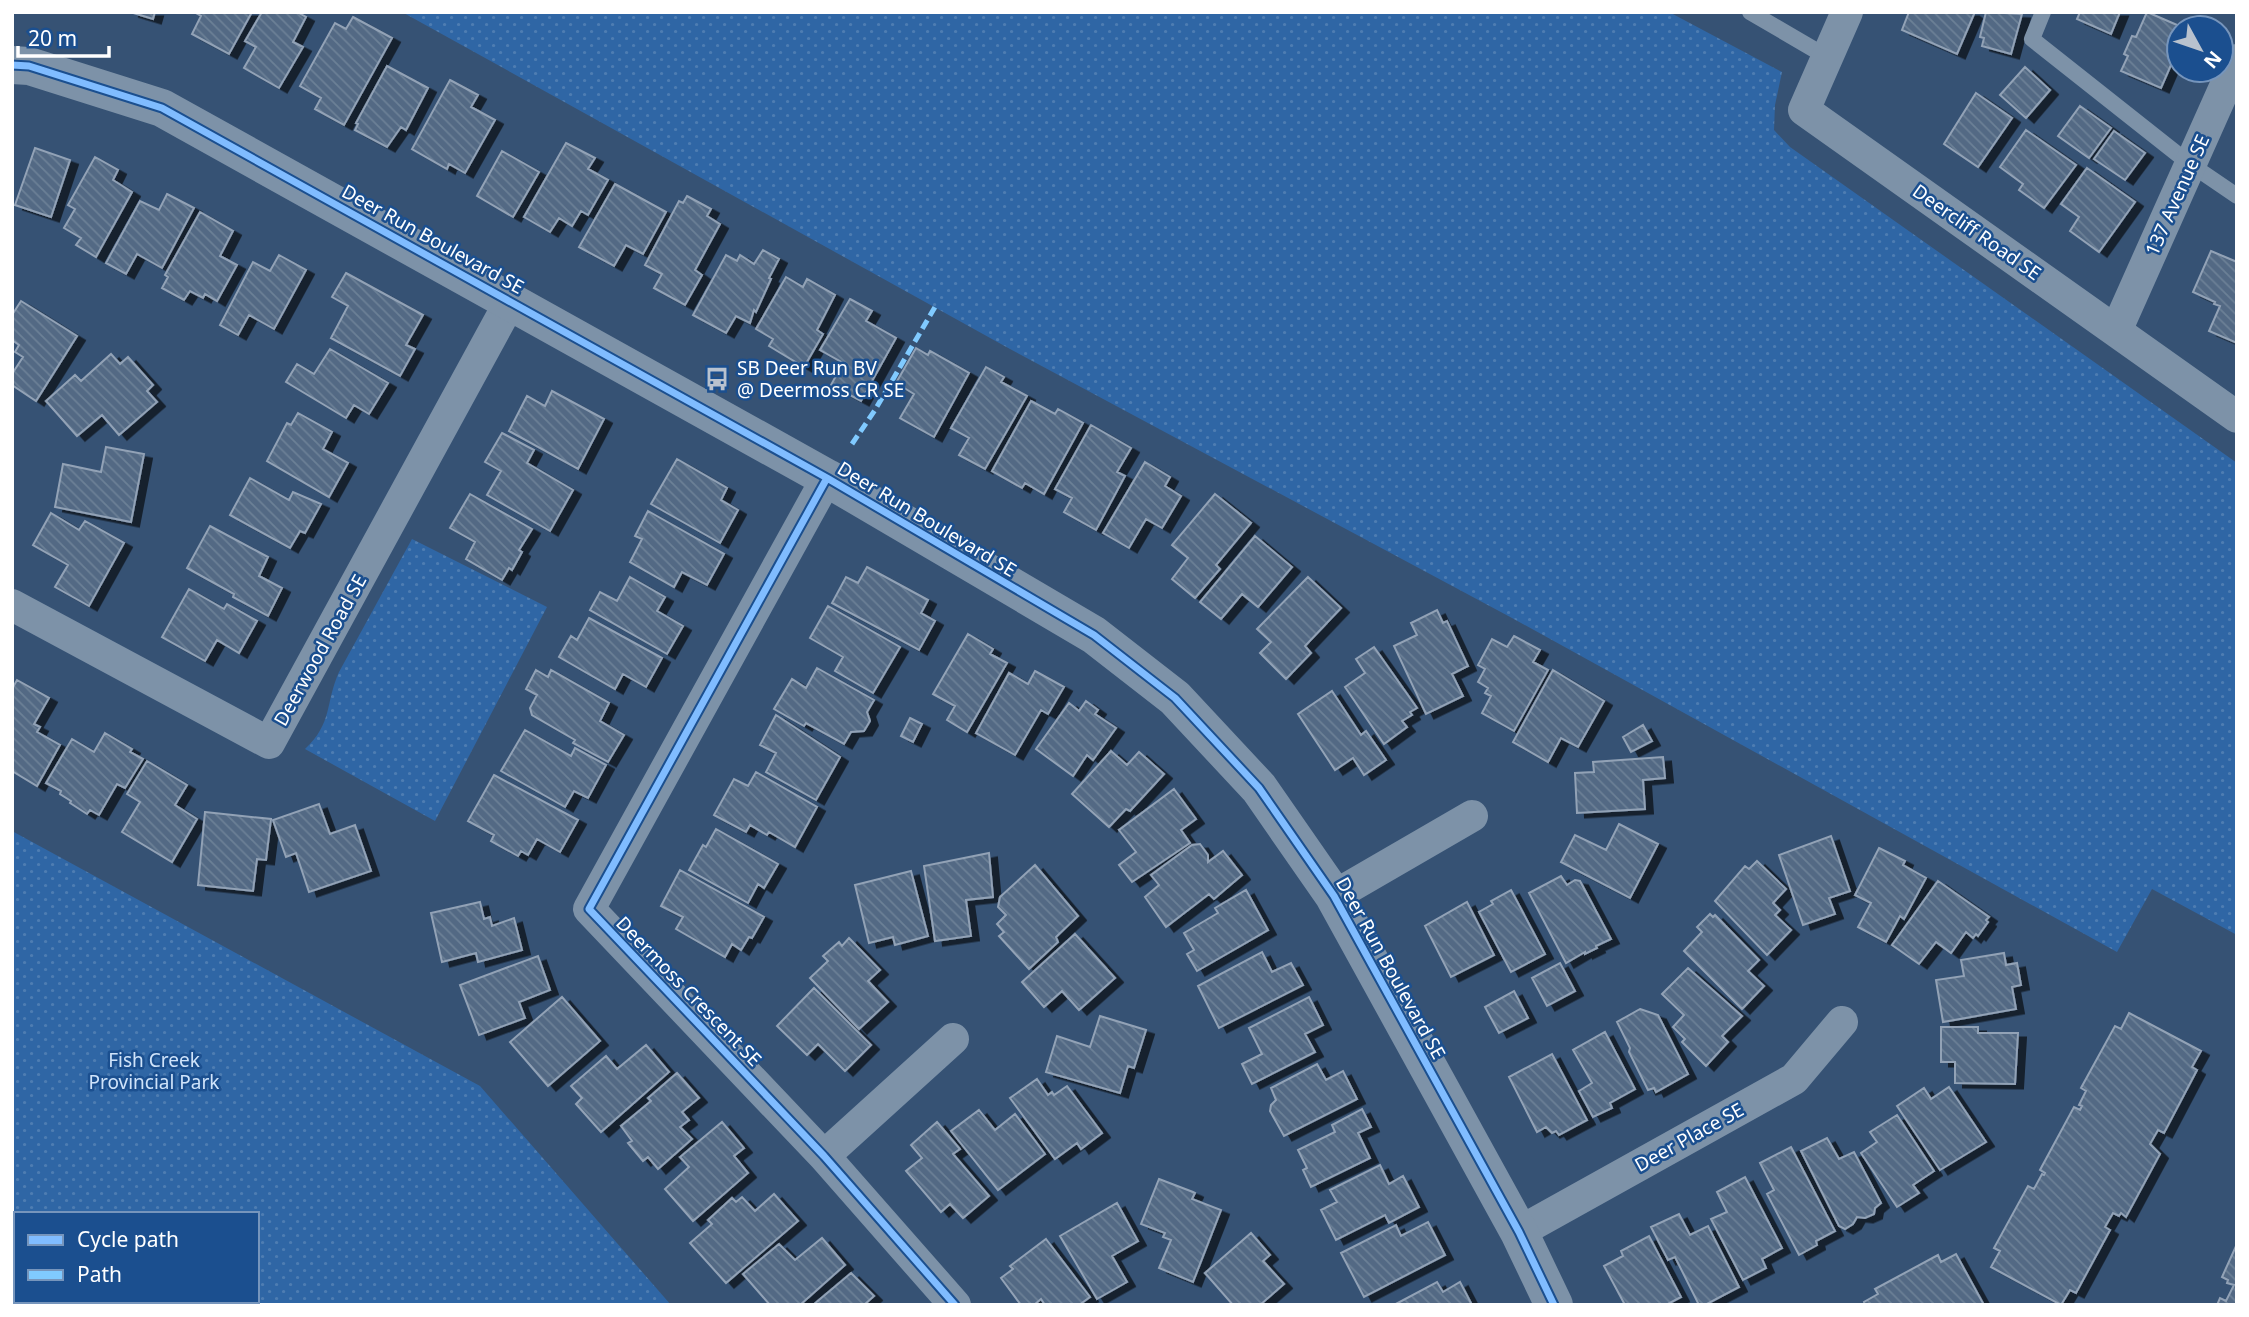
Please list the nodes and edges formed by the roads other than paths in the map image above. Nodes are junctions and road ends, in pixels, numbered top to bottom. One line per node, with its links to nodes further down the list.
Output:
1 (1750, 12): 4 (lane)
2 (1847, 12): 4 (street, Deercliff Road SE)
3 (2043, 12): 7 (lane)
4 (1827, 57): 10 (street, Deercliff Road SE)
5 (2237, 60): 7 (street, 137 Avenue SE)
6 (12, 65): 9 (street, Deer Run Boulevard SE)
7 (2190, 164): 8 (lane); 10 (street, 137 Avenue SE)
8 (2237, 196)
9 (511, 300): 12 (street, Deer Run Boulevard SE); 13 (street, Deerwood Road SE)
10 (2116, 331): 11 (street, Deercliff Road SE)
11 (2237, 417)
12 (827, 478): 15 (street, Deer Run Boulevard SE); 18 (street, Deermoss Crescent SE)
13 (12, 605)
14 (1472, 816): 15 (street)
15 (1334, 896): 19 (street, Deer Run Boulevard SE)
16 (1842, 1022): 19 (street, Deer Place SE)
17 (953, 1039): 18 (street)
18 (824, 1156): 20 (street, Deermoss Crescent SE)
19 (1518, 1232): 21 (street, Deer Run Boulevard SE)
20 (955, 1305)
21 (1554, 1305)

